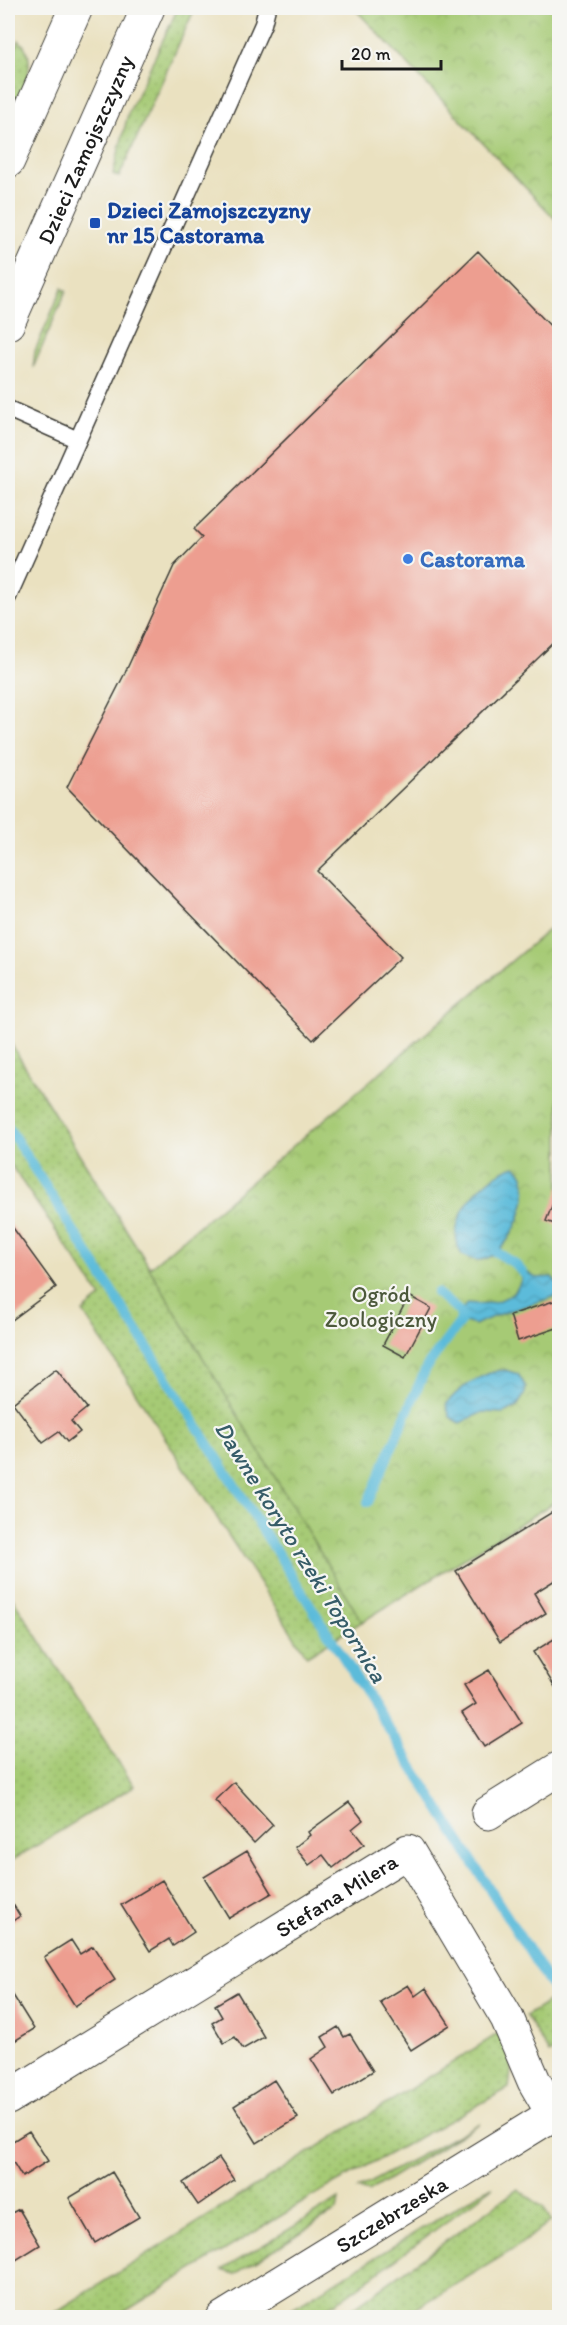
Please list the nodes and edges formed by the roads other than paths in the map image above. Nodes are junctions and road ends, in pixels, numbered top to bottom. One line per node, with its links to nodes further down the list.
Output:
1 (76, 8): 4 (street)
2 (148, 8): 5 (street, Dzieci Zamojszczyzny)
3 (267, 8): 7 (lane)
4 (8, 161)
5 (8, 323)
6 (8, 408): 7 (lane)
7 (78, 440): 8 (lane)
8 (8, 597)
9 (560, 1768): 10 (street)
10 (488, 1813)
11 (8, 2098): 12 (street, Stefana Milera)
12 (556, 2112): 13 (street, Szczebrzeska)
13 (223, 2318)

